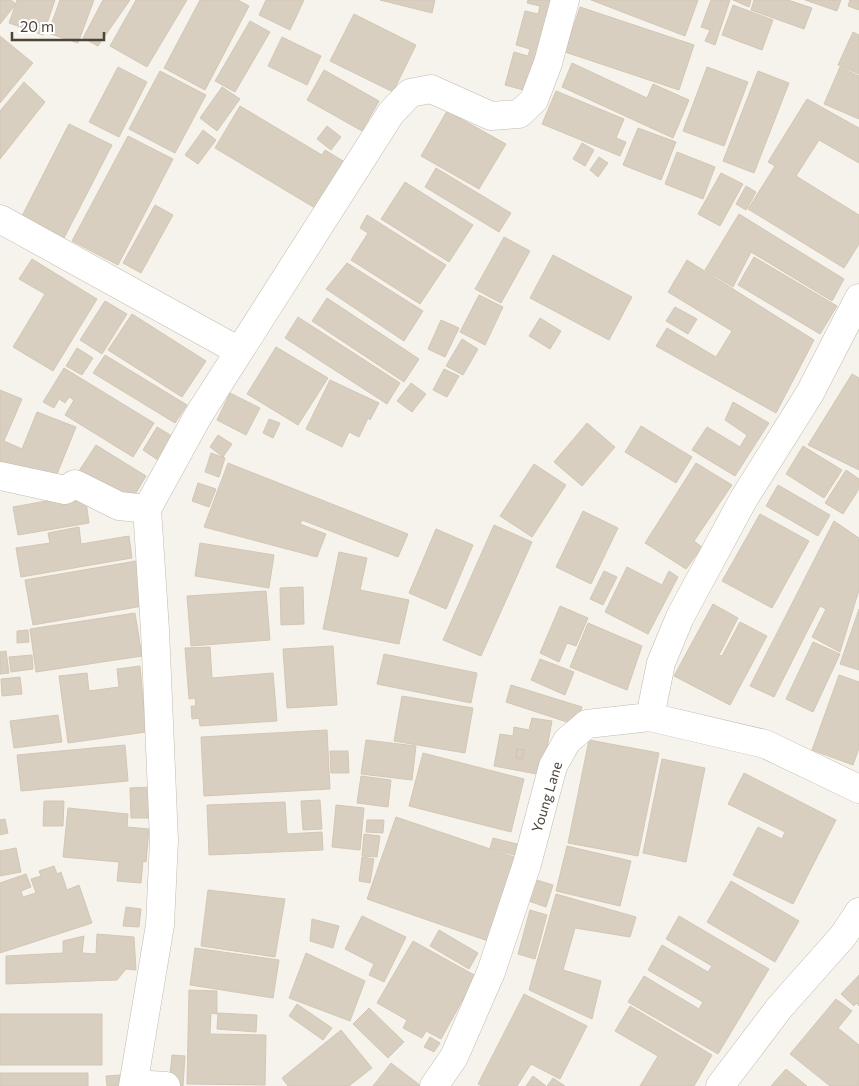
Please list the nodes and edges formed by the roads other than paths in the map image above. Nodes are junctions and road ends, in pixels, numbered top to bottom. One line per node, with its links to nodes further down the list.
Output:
1 (565, 0): 4 (street)
2 (0, 219): 4 (street)
3 (859, 298): 7 (street)
4 (239, 351): 6 (street)
5 (0, 476): 6 (street)
6 (147, 509): 10 (street)
7 (650, 717): 8 (street, Young Lane); 12 (street, Young Lane)
8 (859, 789)
9 (859, 912): 13 (street)
10 (133, 1085): 11 (street)
11 (166, 1086)
12 (434, 1086)
13 (720, 1086)

